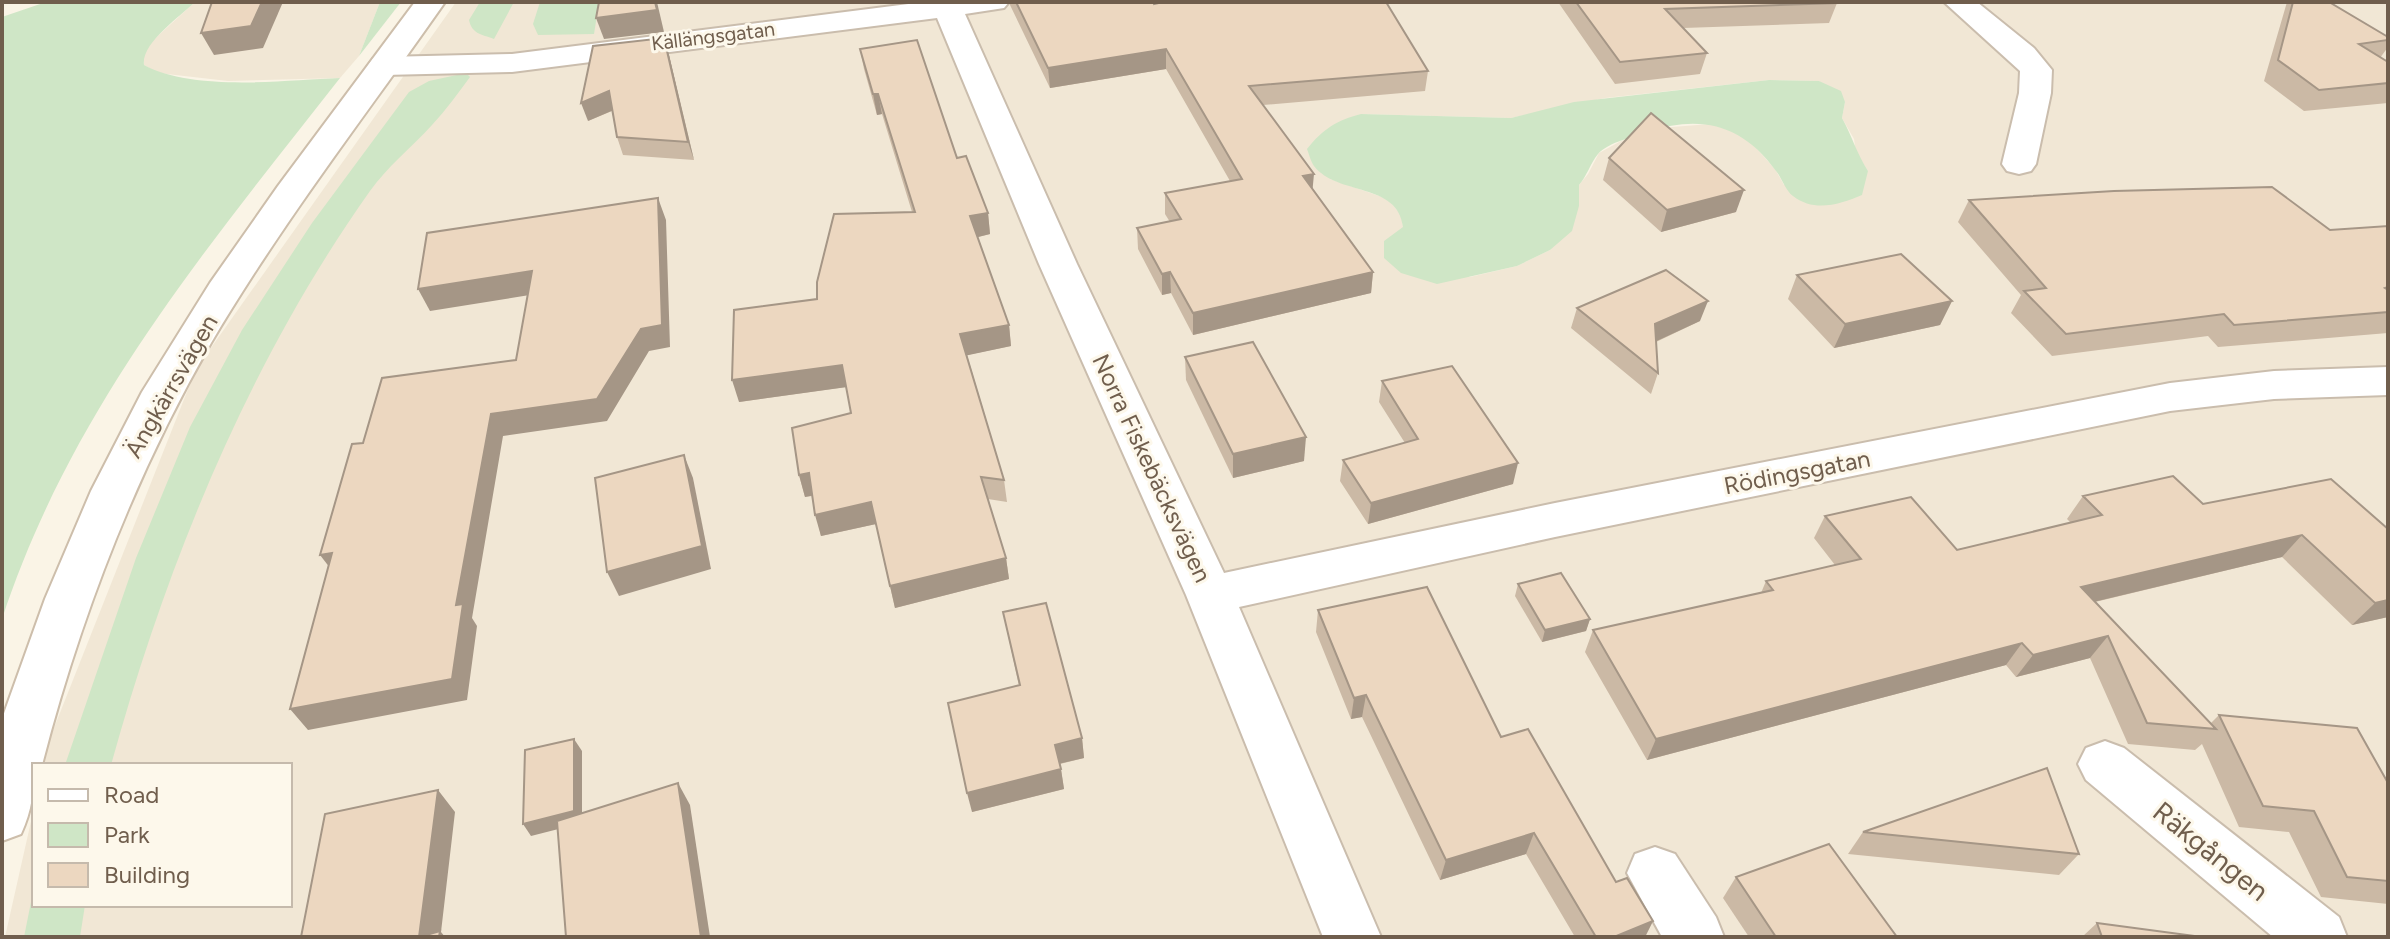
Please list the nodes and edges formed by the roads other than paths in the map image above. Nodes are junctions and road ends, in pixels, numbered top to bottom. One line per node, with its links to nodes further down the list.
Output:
1 (430, 2): 5 (street, Ängkärrsvägen)
2 (994, 2): 4 (street, Källängsgatan)
3 (1959, 2): 6 (street)
4 (946, 4): 5 (street, Källängsgatan); 8 (street, Norra Fiskebäcksvägen)
5 (384, 66): 10 (street, Ängkärrsvägen)
6 (2019, 164)
7 (2388, 381): 8 (street, Rödingsgatan)
8 (1210, 595): 12 (street, Norra Fiskebäcksvägen)
9 (2105, 764): 14 (street, Räkgången)
10 (2, 816)
11 (1655, 873): 13 (street)
12 (1352, 937)
13 (1695, 937)
14 (2318, 937)

